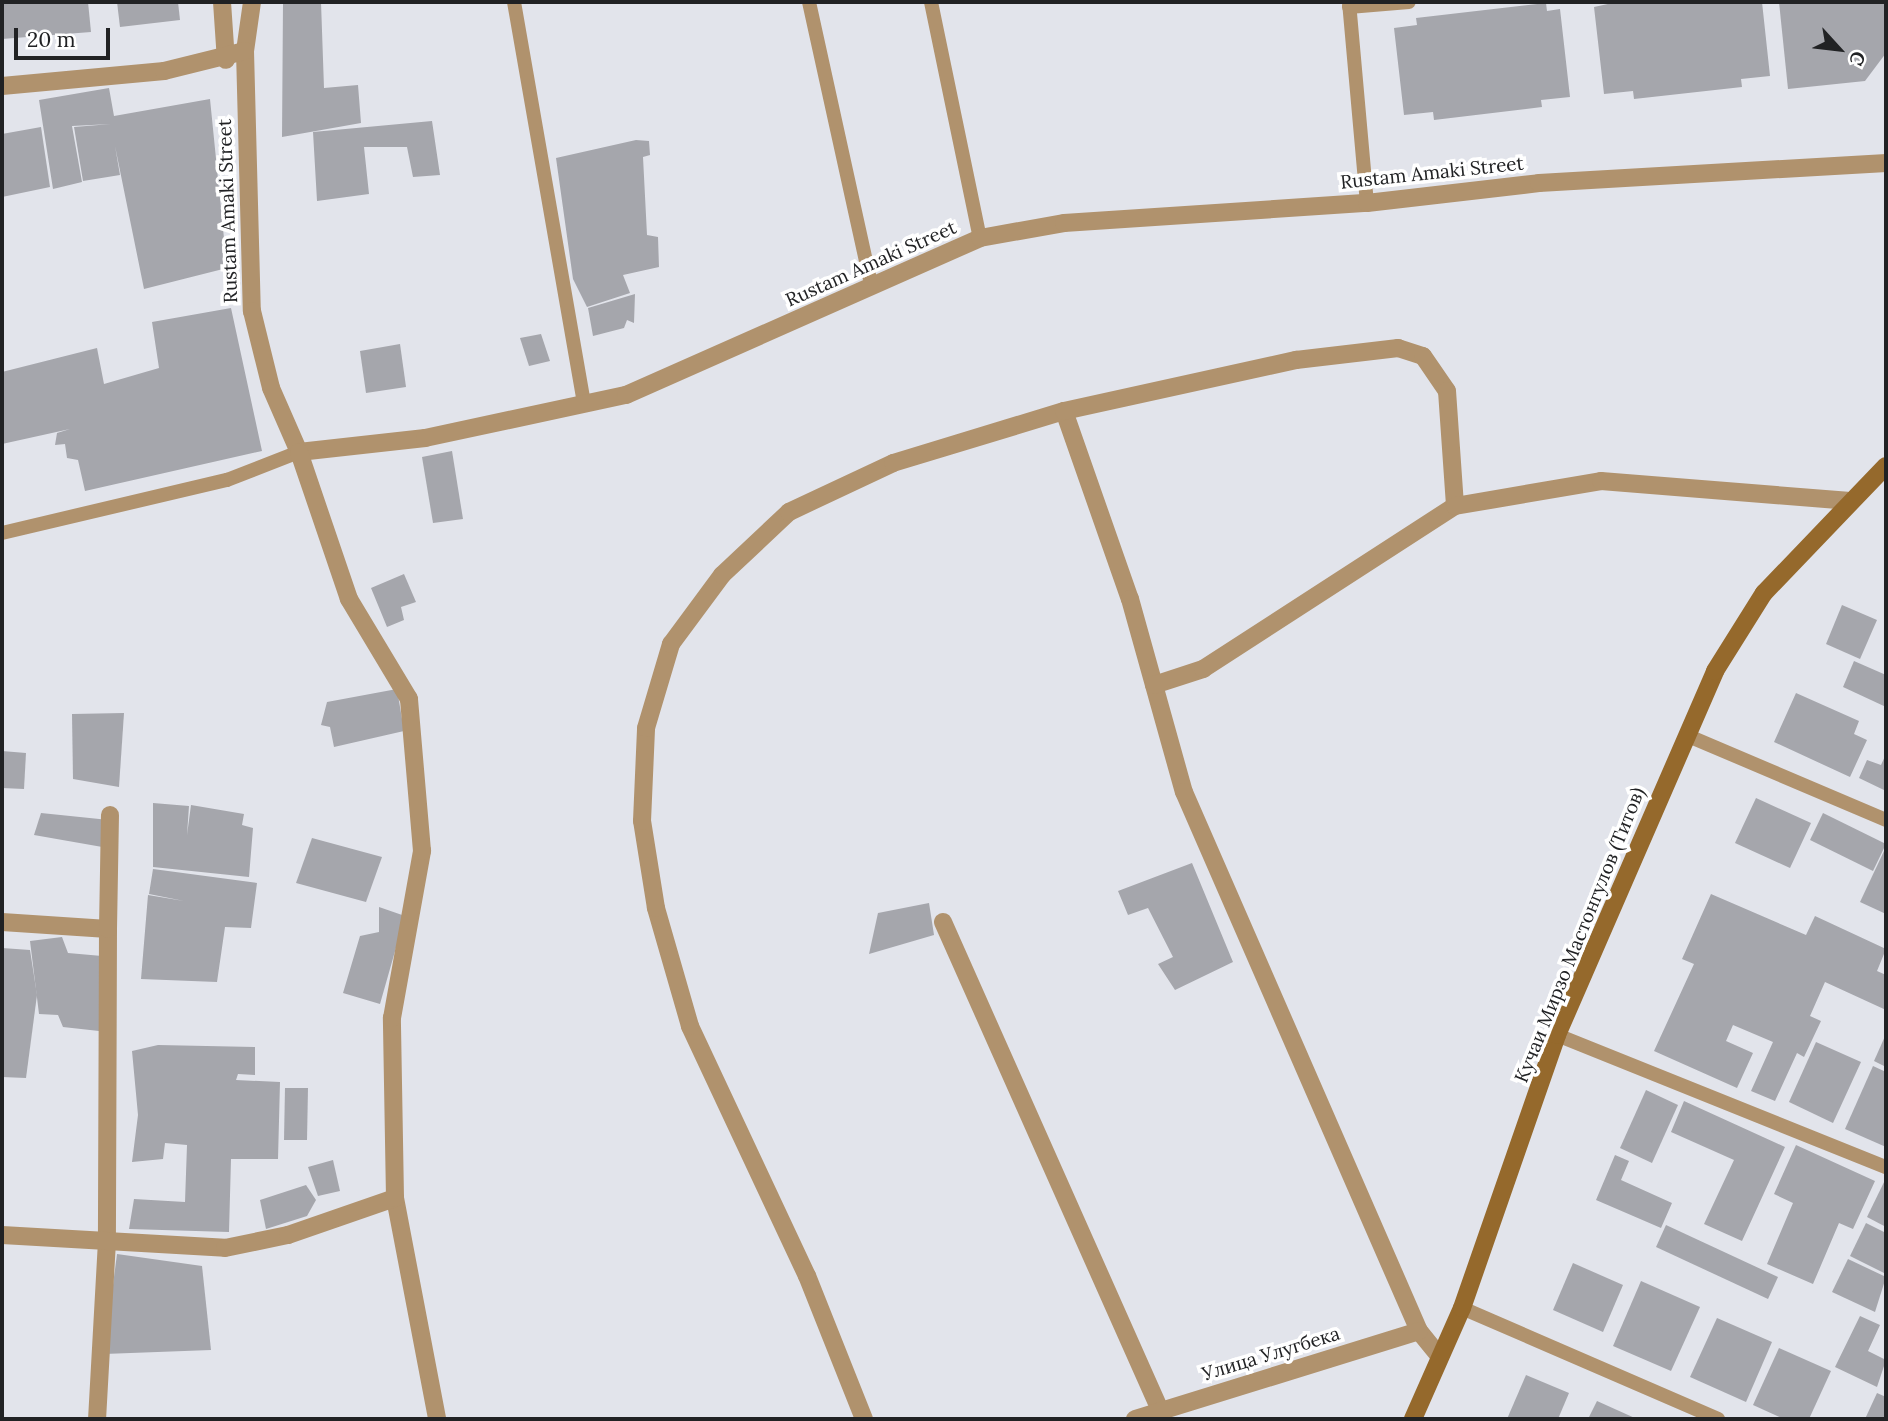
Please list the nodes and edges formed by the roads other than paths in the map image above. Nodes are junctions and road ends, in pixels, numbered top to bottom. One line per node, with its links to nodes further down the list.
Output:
1 (222, 2): 9 (street)
2 (252, 2): 8 (street, Rustam Amaki Street)
3 (514, 2): 15 (lane)
4 (809, 2): 14 (lane)
5 (931, 2): 13 (lane)
6 (1409, 2): 7 (lane)
7 (1349, 4): 12 (lane)
8 (245, 51): 9 (street); 17 (street, Rustam Amaki Street)
9 (226, 60): 10 (street)
10 (2, 86)
11 (1886, 163): 12 (street, Rustam Amaki Street)
12 (1367, 203): 13 (street, Rustam Amaki Street)
13 (980, 238): 14 (street, Rustam Amaki Street)
14 (871, 283): 15 (street, Rustam Amaki Street)
15 (584, 404): 17 (street, Rustam Amaki Street)
16 (1064, 411): 20 (street); 22 (street); 40 (street)
17 (299, 452): 21 (lane); 31 (street)
18 (1886, 466): 19 (street, Кучаи Мирзо Мастонгулов (Титов))
19 (1847, 501): 20 (street); 23 (street, Кучаи Мирзо Мастонгулов (Титов))
20 (1455, 506): 22 (street)
21 (2, 533)
22 (1154, 685): 35 (street)
23 (1686, 735): 25 (lane); 29 (street, Кучаи Мирзо Мастонгулов (Титов))
24 (110, 815): 28 (street)
25 (1886, 820)
26 (2, 922): 28 (street)
27 (943, 922): 37 (street)
28 (108, 929): 33 (street)
29 (1557, 1035): 30 (lane); 34 (street, Кучаи Мирзо Мастонгулов (Титов))
30 (1886, 1167)
31 (395, 1198): 33 (street); 39 (street)
32 (2, 1235): 33 (street)
33 (107, 1241): 38 (street)
34 (1462, 1308): 36 (street, Кучаи Мирзо Мастонгулов (Титов)); 43 (lane)
35 (1419, 1331): 36 (street); 37 (street, Улица Улугбека)
36 (1439, 1356): 42 (street, Кучаи Мирзо Мастонгулов (Титов))
37 (1160, 1410): 41 (street, Улица Улугбека)
38 (97, 1419)
39 (437, 1419)
40 (864, 1419)
41 (1135, 1419)
42 (1413, 1419)
43 (1718, 1419)

